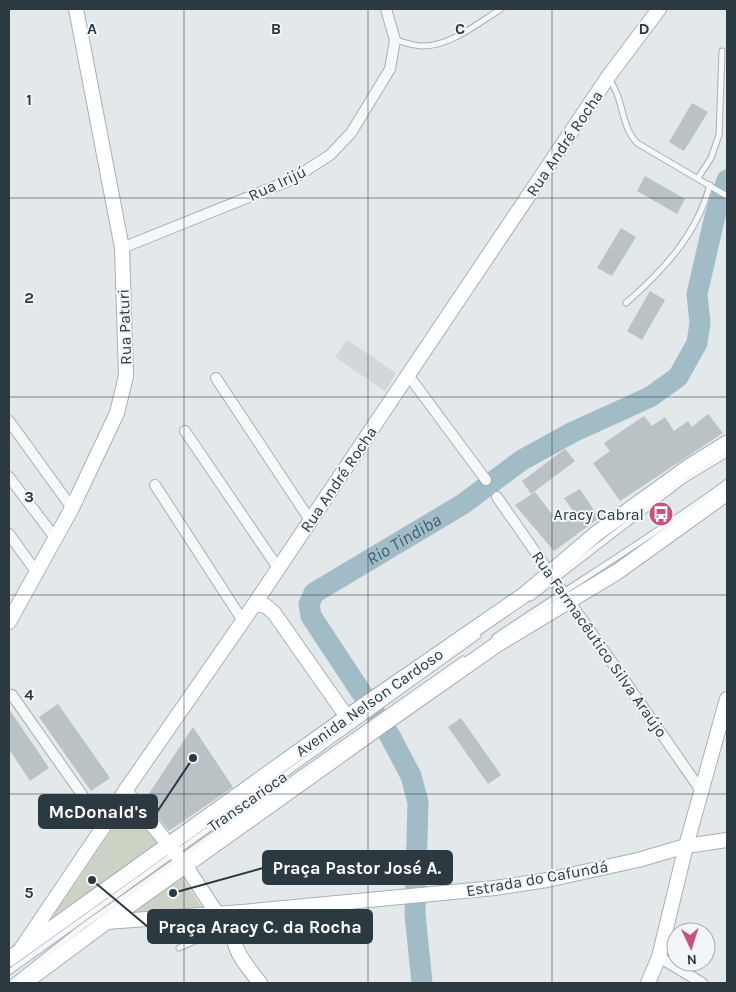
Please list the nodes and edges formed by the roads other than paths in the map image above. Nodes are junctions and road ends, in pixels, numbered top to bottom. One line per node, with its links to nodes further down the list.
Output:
1 (76, 9): 11 (main road, Rua Paturi)
2 (386, 9): 5 (street, Rua Irijú)
3 (501, 9): 5 (lane)
4 (659, 9): 7 (main road, Rua André Rocha)
5 (395, 40): 11 (street, Rua Irijú)
6 (722, 51): 8 (lane)
7 (608, 77): 8 (lane); 13 (main road, Rua André Rocha)
8 (698, 178): 9 (lane)
9 (713, 186): 10 (lane); 12 (lane)
10 (727, 196)
11 (122, 248): 25 (main road, Rua Paturi)
12 (626, 303)
13 (408, 374): 20 (street); 26 (main road, Rua André Rocha)
14 (216, 378): 26 (street)
15 (9, 421): 25 (street)
16 (185, 431): 29 (street)
17 (727, 443): 31 (main road, Avenida Nelson Cardoso)
18 (727, 454): 31 (lane)
19 (9, 477): 28 (street)
20 (486, 480)
21 (727, 482): 32 (lane)
22 (155, 485): 35 (street)
23 (727, 493): 32 (main road, Avenida Nelson Cardoso)
24 (497, 497): 31 (street, Rua Farmacêutico Silva Araújo)
25 (72, 508): 28 (main road, Rua Paturi)
26 (310, 520): 29 (main road, Rua André Rocha)
27 (9, 534): 30 (street)
28 (56, 538): 30 (main road, Rua Paturi)
29 (278, 568): 33 (main road, Rua André Rocha)
30 (37, 573): 34 (main road, Rua Paturi)
31 (553, 577): 32 (street, Rua Farmacêutico Silva Araújo); 36 (lane); 42 (main road, Avenida Nelson Cardoso)
32 (566, 595): 38 (lane); 44 (main road, Avenida Nelson Cardoso); 46 (street, Rua Farmacêutico Silva Araújo)
33 (255, 604): 35 (main road, Rua André Rocha); 43 (main road)
34 (9, 622)
35 (243, 622): 45 (main road, Rua André Rocha)
36 (488, 628)
37 (480, 634): 42 (lane, Transcarioca)
38 (489, 641)
39 (473, 652): 44 (lane)
40 (12, 695): 47 (street)
41 (727, 699): 46 (main road)
42 (371, 707): 43 (main road, Avenida Nelson Cardoso); 50 (lane, Transcarioca)
43 (347, 717): 50 (main road, Avenida Nelson Cardoso)
44 (381, 721): 50 (main road, Avenida Nelson Cardoso)
45 (125, 791): 47 (main road, Rua André Rocha); 50 (main road)
46 (702, 792): 49 (main road)
47 (104, 826): 55 (main road, Rua André Rocha)
48 (727, 840): 49 (main road, Estrada do Cafundá)
49 (686, 846): 52 (main road, Estrada do Cafundá); 56 (main road)
50 (177, 855): 51 (main road); 53 (main road, Avenida Nelson Cardoso); 55 (main road, Avenida Nelson Cardoso); 57 (lane, Transcarioca); 58 (lane, Transcarioca)
51 (216, 912): 52 (main road, Estrada do Cafundá); 53 (main road, Estrada do Cafundá)
52 (238, 918): 54 (lane); 60 (main road)
53 (106, 922): 59 (main road, Avenida Nelson Cardoso)
54 (179, 948)
55 (14, 956)
56 (659, 957): 61 (main road); 62 (street)
57 (9, 972)
58 (11, 983)
59 (24, 983)
60 (260, 983)
61 (648, 983)
62 (702, 983)

